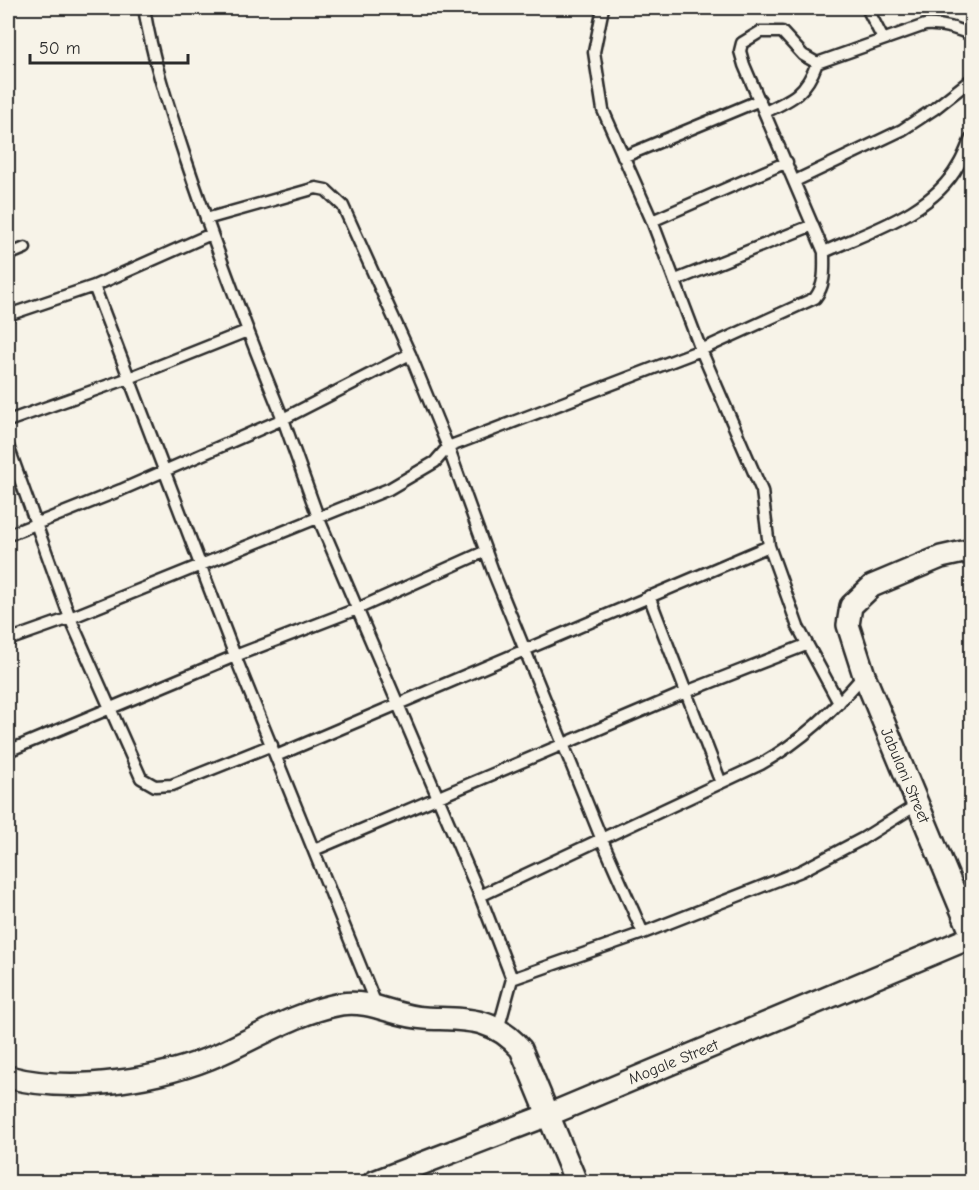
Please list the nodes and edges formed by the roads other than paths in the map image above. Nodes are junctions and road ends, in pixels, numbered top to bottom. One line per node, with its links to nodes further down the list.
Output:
1 (144, 8): 14 (lane)
2 (603, 8): 11 (lane)
3 (867, 8): 5 (lane)
4 (972, 36): 5 (lane)
5 (883, 39): 6 (lane)
6 (817, 63): 8 (lane); 9 (lane)
7 (972, 79): 13 (lane)
8 (760, 100): 9 (lane); 11 (lane)
9 (765, 112): 12 (lane)
10 (972, 137): 19 (lane)
11 (623, 157): 15 (lane)
12 (787, 162): 13 (lane); 15 (lane)
13 (795, 181): 16 (lane)
14 (206, 219): 17 (lane); 26 (lane)
15 (652, 221): 21 (lane)
16 (813, 225): 19 (lane); 21 (lane)
17 (211, 234): 22 (lane); 24 (lane)
18 (25, 248): 20 (lane)
19 (824, 252): 25 (lane)
20 (8, 255)
21 (676, 280): 25 (lane)
22 (94, 286): 23 (lane); 27 (lane)
23 (8, 315)
24 (247, 331): 27 (lane); 28 (lane)
25 (701, 350): 31 (lane); 36 (lane)
26 (410, 354): 28 (lane); 31 (lane)
27 (129, 378): 29 (lane); 32 (lane)
28 (283, 420): 32 (lane); 33 (lane)
29 (8, 421)
30 (8, 446): 34 (lane)
31 (448, 447): 33 (lane); 38 (lane)
32 (164, 471): 34 (lane); 39 (lane)
33 (318, 517): 39 (lane); 41 (lane)
34 (36, 524): 35 (lane); 42 (lane)
35 (8, 535)
36 (769, 546): 40 (lane); 44 (lane)
37 (972, 550): 47 (street, Jabulani Street)
38 (486, 551): 41 (lane); 45 (lane)
39 (202, 563): 42 (lane); 46 (lane)
40 (649, 596): 45 (lane); 48 (lane)
41 (357, 609): 46 (lane); 49 (lane)
42 (70, 618): 43 (lane); 51 (lane)
43 (8, 640)
44 (806, 645): 48 (lane); 50 (lane)
45 (524, 648): 49 (lane); 52 (lane)
46 (235, 656): 51 (lane); 53 (lane)
47 (864, 675): 50 (lane); 58 (street, Jabulani Street)
48 (686, 692): 52 (lane); 56 (lane)
49 (397, 704): 55 (lane); 57 (lane)
50 (839, 704): 56 (lane)
51 (110, 708): 53 (lane); 54 (lane)
52 (563, 744): 57 (lane); 59 (lane)
53 (272, 745): 55 (lane)
54 (8, 751)
55 (276, 756): 60 (lane)
56 (721, 783): 59 (lane)
57 (438, 798): 60 (lane); 61 (lane)
58 (918, 804): 62 (lane); 63 (street, Jabulani Street)
59 (602, 840): 61 (lane); 62 (lane)
60 (314, 849): 65 (lane)
61 (480, 896): 64 (lane)
62 (643, 933): 64 (lane)
63 (972, 936): 68 (street, Mogale Street)
64 (512, 979): 66 (lane)
65 (376, 1007): 66 (street); 67 (street)
66 (498, 1030): 68 (street)
67 (8, 1077)
68 (548, 1115): 69 (street, Mogale Street); 71 (street)
69 (405, 1177): 70 (street, Mogale Street)
70 (374, 1182)
71 (576, 1182)

